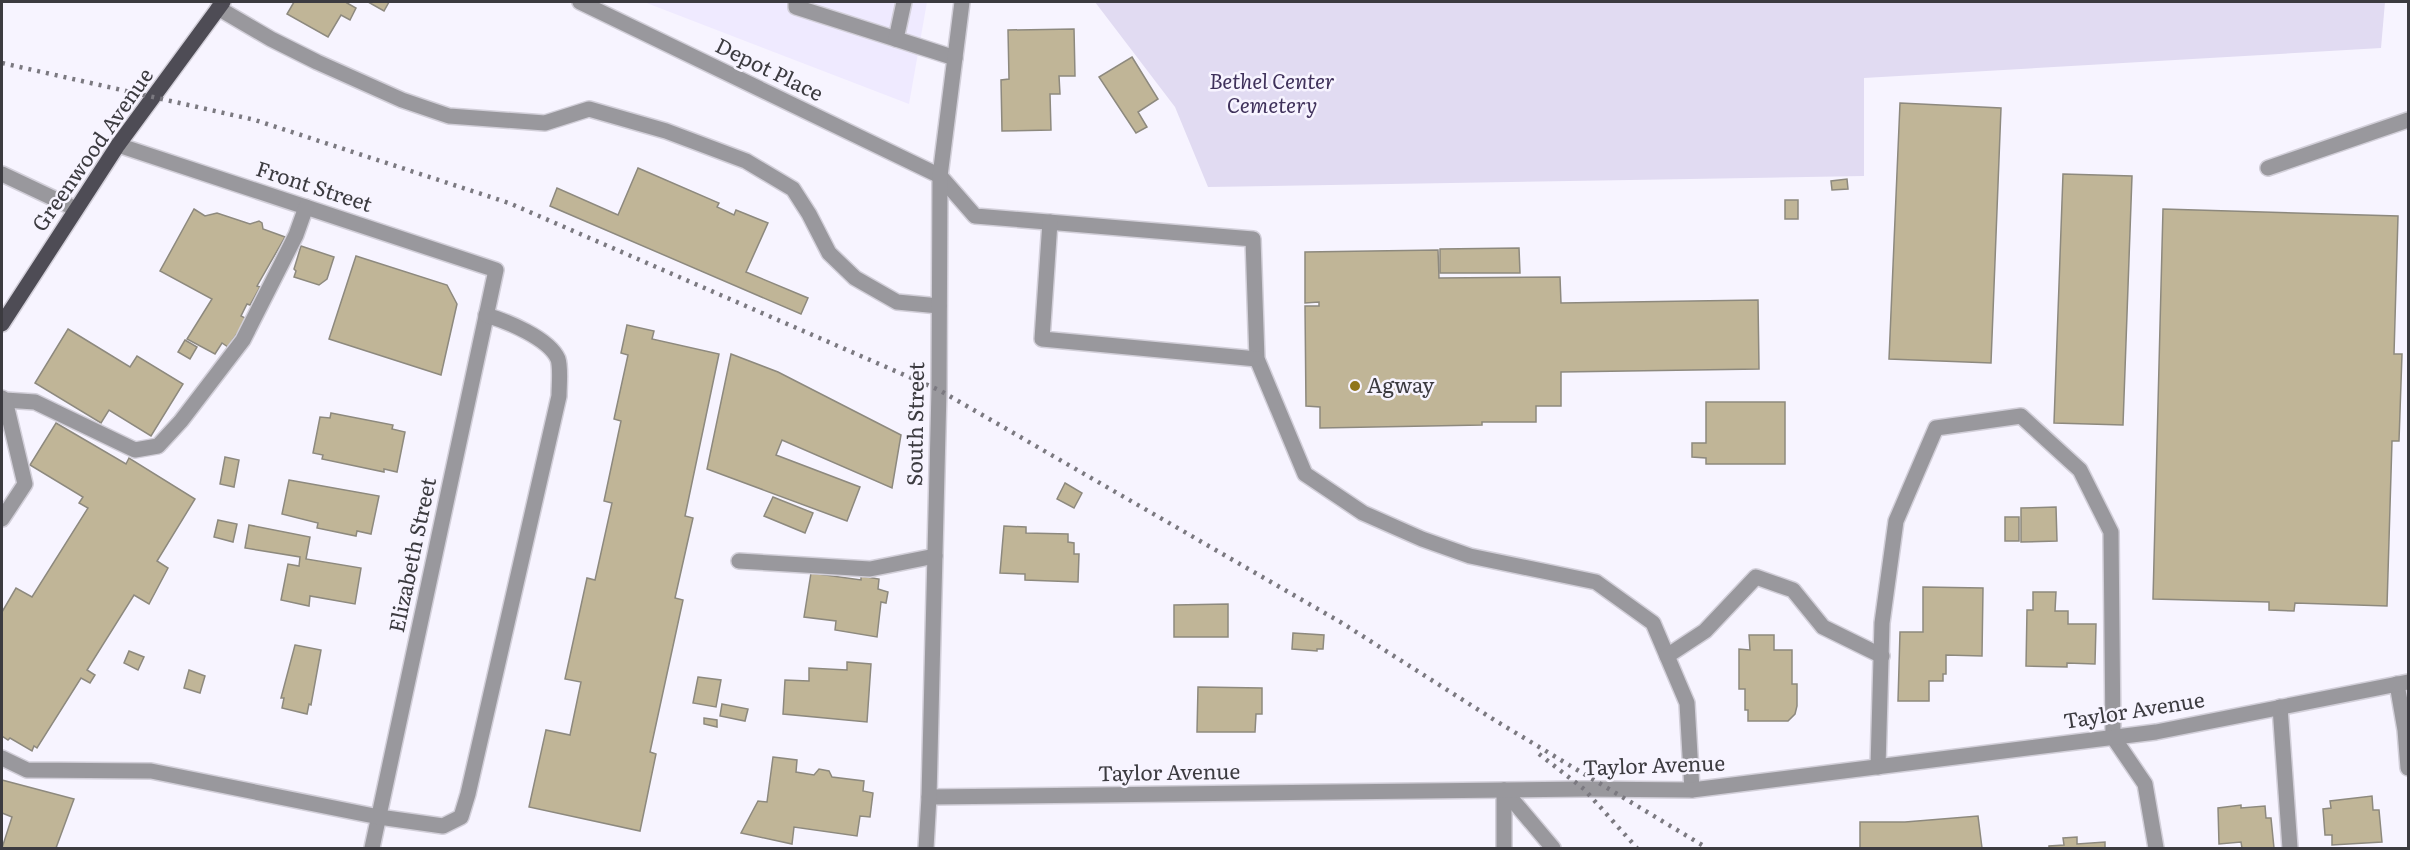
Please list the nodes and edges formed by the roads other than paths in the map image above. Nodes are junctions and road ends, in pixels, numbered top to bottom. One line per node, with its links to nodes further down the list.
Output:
1 (580, 2): 12 (street, Depot Place)
2 (796, 2): 6 (street)
3 (903, 2): 6 (street)
4 (962, 2): 7 (street, South Street)
5 (221, 5): 9 (main road, Greenwood Avenue); 17 (street)
6 (896, 39): 7 (street)
7 (955, 58): 12 (street, South Street)
8 (2409, 120): 10 (street)
9 (118, 145): 13 (street, Front Street); 14 (main road, Greenwood Avenue)
10 (2268, 168)
11 (2, 174): 14 (street)
12 (940, 176): 15 (street); 17 (street, South Street)
13 (306, 207): 16 (street, Front Street); 21 (street)
14 (76, 209): 19 (main road, Greenwood Avenue)
15 (1050, 222): 20 (street); 20 (street)
16 (496, 270): 18 (street, Elizabeth Street)
17 (939, 306): 23 (street, South Street)
18 (486, 315): 36 (street, Elizabeth Street); 36 (street)
19 (2, 324)
20 (1257, 358): 25 (street)
21 (3, 399): 22 (street)
22 (2, 519)
23 (935, 556): 24 (street); 35 (street, South Street)
24 (739, 561)
25 (1667, 656): 26 (street); 34 (street)
26 (1882, 656): 29 (street); 31 (street)
27 (2403, 683): 28 (street, Taylor Avenue); 32 (street)
28 (2280, 707): 29 (street, Taylor Avenue); 42 (street)
29 (2113, 737): 31 (street, Taylor Avenue); 41 (street)
30 (2, 758): 36 (street)
31 (1878, 767): 34 (street, Taylor Avenue)
32 (2409, 768)
33 (1504, 790): 34 (street, Taylor Avenue); 35 (street, Taylor Avenue); 39 (street); 40 (street)
34 (1692, 790)
35 (929, 797): 38 (street, South Street)
36 (379, 817): 37 (street, Elizabeth Street)
37 (372, 849)
38 (926, 849)
39 (1504, 849)
40 (1553, 849)
41 (2156, 849)
42 (2290, 849)

